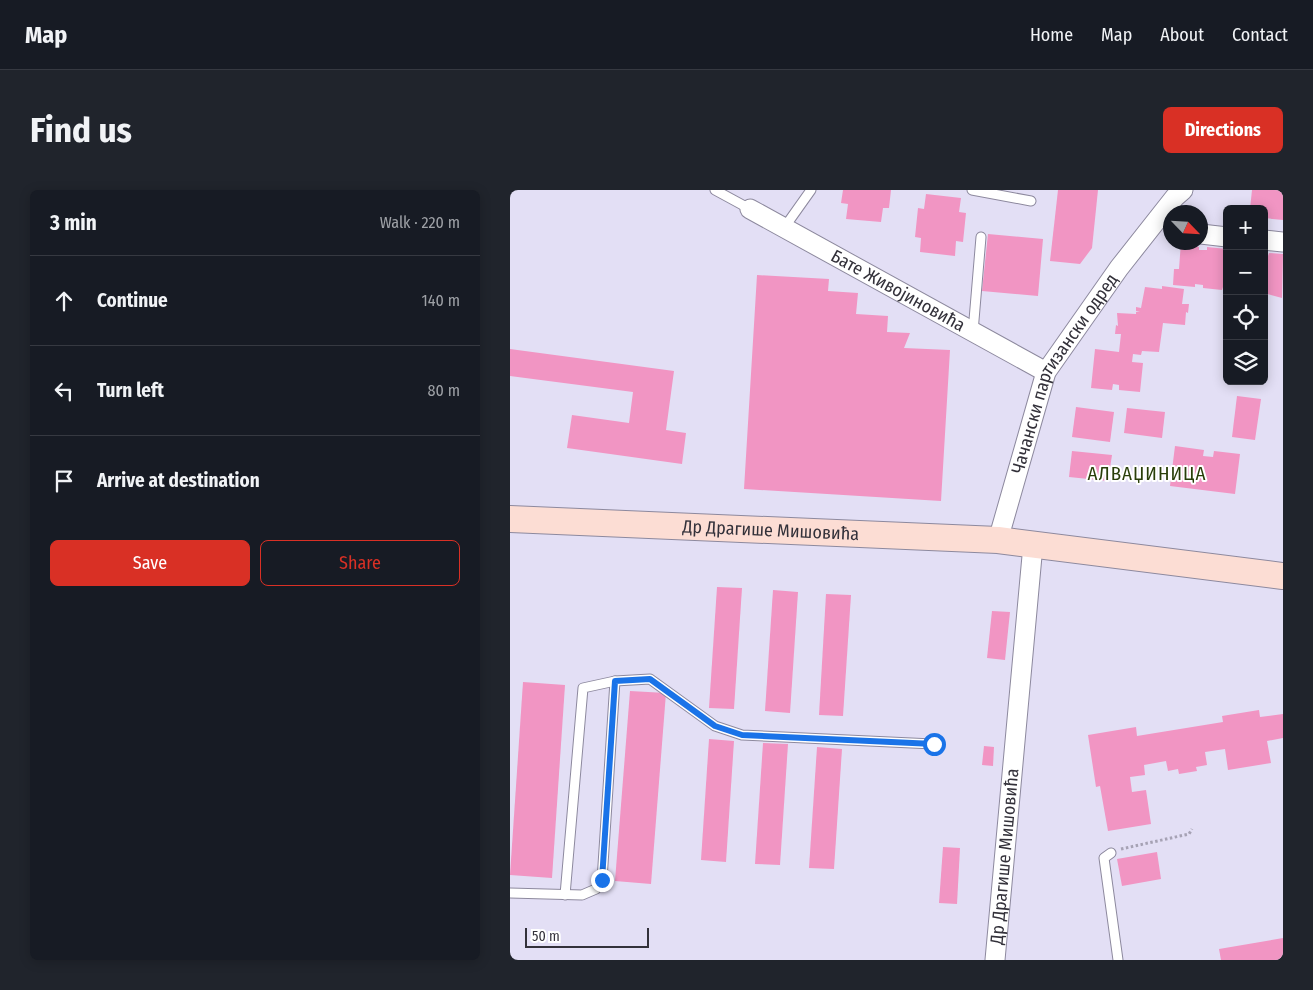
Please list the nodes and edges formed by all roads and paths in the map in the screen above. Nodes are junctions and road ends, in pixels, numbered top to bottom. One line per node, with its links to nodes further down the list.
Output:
1 (715, 190): 7 (lane)
2 (811, 190): 9 (lane)
3 (972, 190): 5 (lane)
4 (1175, 192): 6 (street, Чачански партизански одред)
5 (1031, 201)
6 (1171, 205)
7 (750, 209): 9 (street, Бате Живојиновића)
8 (1163, 225): 16 (street, Чачански партизански одред)
9 (784, 228): 15 (street, Бате Живојиновића)
10 (1208, 235): 11 (street)
11 (1223, 236)
12 (981, 237): 15 (lane)
13 (1268, 240): 14 (street)
14 (1283, 242)
15 (973, 332): 16 (street, Бате Живојиновића)
16 (1046, 372): 18 (street, Чачански партизански одред)
17 (510, 519): 18 (main road, Др Драгише Мишовића)
18 (998, 540): 19 (main road, Др Драгише Мишовића)
19 (1033, 545): 20 (main road, Др Драгише Мишовића); 27 (street, Др Драгише Мишовића)
20 (1283, 576)
21 (615, 681): 22 (lane); 26 (lane); 26 (lane)
22 (934, 744)
23 (1192, 829): 24 (path)
24 (1111, 853): 28 (lane)
25 (510, 893): 26 (lane)
26 (565, 895)
27 (995, 960)
28 (1118, 960)

